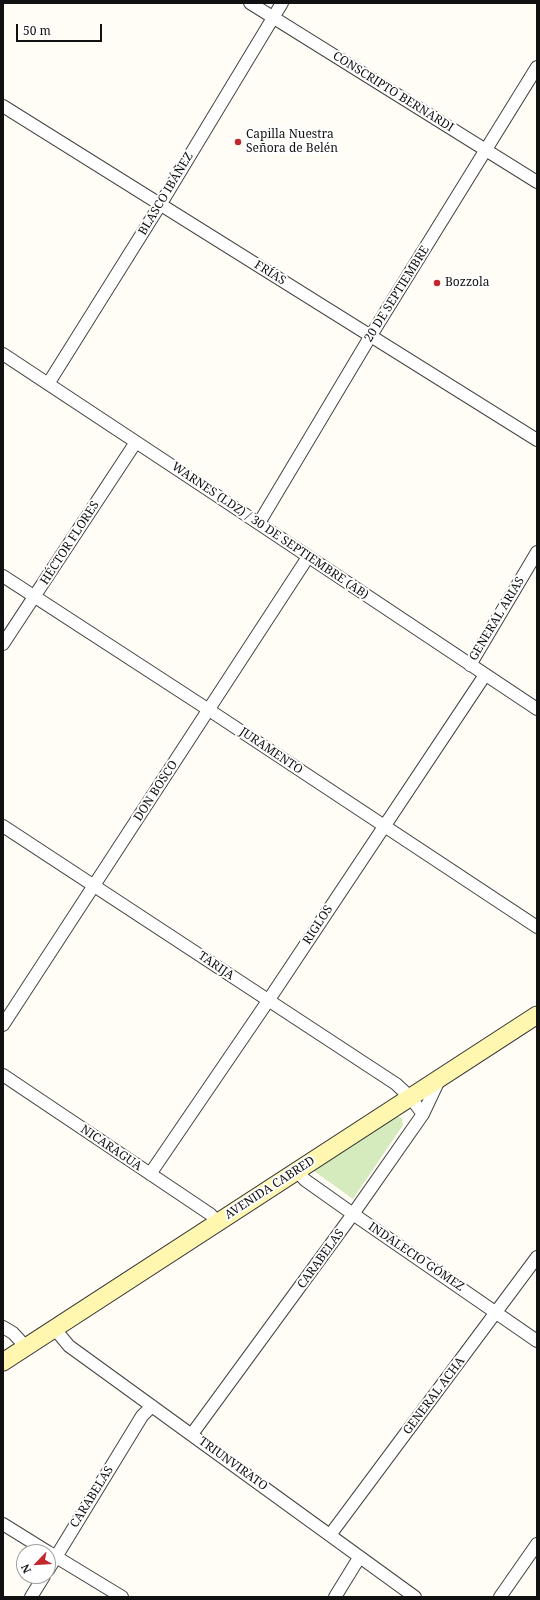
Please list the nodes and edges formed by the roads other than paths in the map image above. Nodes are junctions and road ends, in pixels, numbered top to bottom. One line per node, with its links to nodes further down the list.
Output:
1 (250, 3): 3 (street, CONSCRIPTO BERNARDI)
2 (282, 3): 3 (street, BLASCO IBÁÑEZ)
3 (273, 18): 6 (street, CONSCRIPTO BERNARDI); 8 (street, BLASCO IBÁÑEZ)
4 (537, 67): 6 (street, 20 DE SEPTIEMBRE)
5 (3, 106): 8 (street, FRÍAS)
6 (487, 150): 7 (street, CONSCRIPTO BERNARDI); 9 (street, 20 DE SEPTIEMBRE)
7 (537, 182)
8 (160, 205): 9 (street, FRÍAS); 11 (street, BLASCO IBÁÑEZ)
9 (370, 336): 12 (street, FRÍAS); 14 (street, 20 DE SEPTIEMBRE)
10 (3, 354): 11 (street, WARNES (LDZ) / 30 DE SEPTIEMBRE (AB))
11 (48, 384): 13 (street, WARNES (LDZ) / 30 DE SEPTIEMBRE (AB))
12 (537, 440)
13 (136, 442): 14 (street, WARNES (LDZ) / 30 DE SEPTIEMBRE (AB)); 18 (street, HÉCTOR FLORES)
14 (259, 522): 16 (street, WARNES (LDZ) / 30 DE SEPTIEMBRE (AB))
15 (537, 552): 20 (street, GENERAL ARIAS)
16 (308, 558): 20 (street, WARNES (LDZ) / 30 DE SEPTIEMBRE (AB)); 23 (street, DON BOSCO)
17 (3, 576): 18 (street, JURAMENTO)
18 (34, 597): 19 (street, HÉCTOR FLORES); 23 (street, JURAMENTO)
19 (3, 644)
20 (470, 665): 21 (street, WARNES (LDZ) / 30 DE SEPTIEMBRE (AB))
21 (485, 675): 22 (street, WARNES (LDZ) / 30 DE SEPTIEMBRE (AB)); 25 (street, RIGLOS)
22 (537, 709)
23 (209, 710): 25 (street, JURAMENTO); 26 (street, DON BOSCO)
24 (3, 826): 26 (street, TARIJA)
25 (384, 826): 27 (street, JURAMENTO); 28 (street, RIGLOS)
26 (95, 886): 28 (street, TARIJA); 30 (street, DON BOSCO)
27 (537, 927)
28 (268, 1001): 33 (street, TARIJA); 36 (street, RIGLOS)
29 (537, 1015): 32 (street, AVENIDA CABRED)
30 (3, 1025)
31 (3, 1075): 36 (street, NICARAGUA)
32 (440, 1078): 33 (street, AVENIDA CABRED); 34 (street, CARABELAS)
33 (410, 1097): 34 (street, TARIJA); 35 (street, AVENIDA CABRED)
34 (423, 1114): 37 (street, CARABELAS)
35 (297, 1170): 37 (street, INDALECIO GÓMEZ); 38 (street, AVENIDA CABRED)
36 (150, 1174): 38 (street, NICARAGUA)
37 (353, 1214): 40 (street, INDALECIO GÓMEZ); 47 (street, CARABELAS)
38 (218, 1222): 42 (street, AVENIDA CABRED)
39 (537, 1257): 40 (street, GENERAL ACHA)
40 (496, 1312): 43 (street, INDALECIO GÓMEZ); 49 (street, GENERAL ACHA)
41 (3, 1327): 44 (street)
42 (54, 1328): 44 (street, AVENIDA CABRED); 46 (street, TRIUNVIRATO)
43 (537, 1341)
44 (26, 1347): 45 (street, AVENIDA CABRED)
45 (3, 1362)
46 (152, 1406): 47 (street, TRIUNVIRATO); 52 (street, CARABELAS)
47 (192, 1434): 49 (street, TRIUNVIRATO)
48 (3, 1524): 50 (street)
49 (330, 1535): 54 (street, TRIUNVIRATO)
50 (35, 1544)
51 (537, 1544): 60 (street)
52 (56, 1546)
53 (56, 1557): 57 (street)
54 (359, 1558): 58 (street); 59 (street, TRIUNVIRATO)
55 (39, 1584): 56 (street)
56 (31, 1597)
57 (122, 1597)
58 (335, 1597)
59 (415, 1597)
60 (500, 1597)

